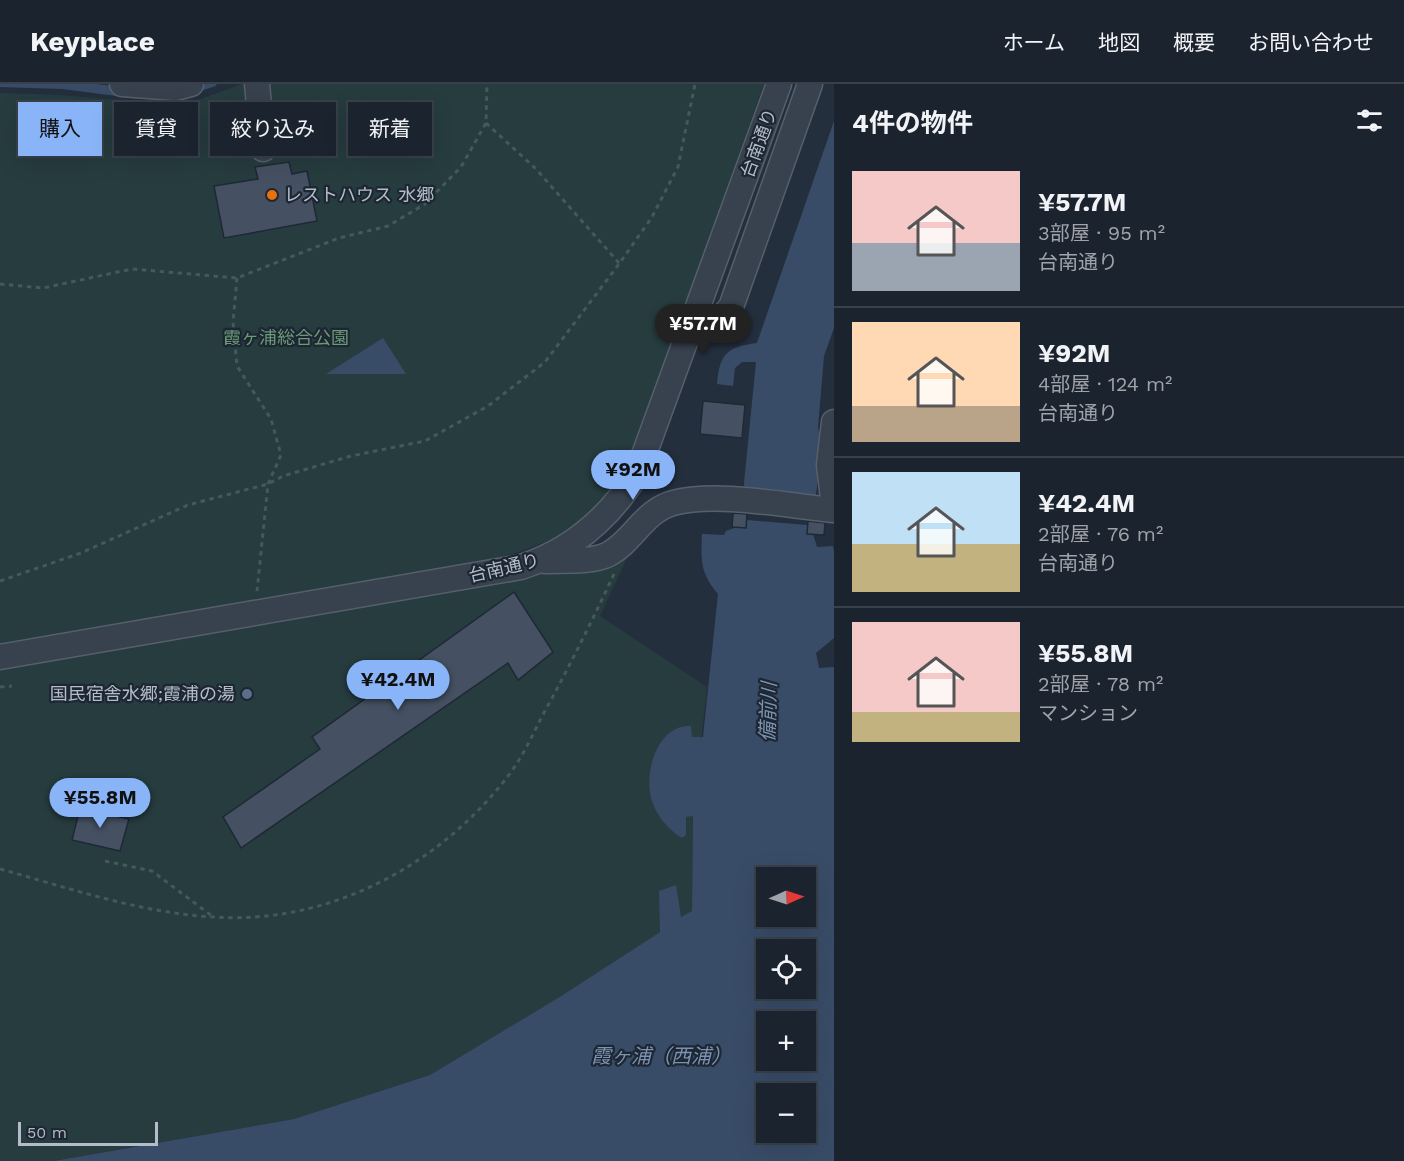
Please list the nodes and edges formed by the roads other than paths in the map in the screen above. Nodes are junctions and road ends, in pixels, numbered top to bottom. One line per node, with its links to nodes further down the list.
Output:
1 (122, 84): 2 (street)
2 (191, 84)
3 (257, 84): 6 (street)
4 (779, 84): 7 (street, 台南通り)
5 (810, 84): 7 (street)
6 (259, 102)
7 (692, 324): 10 (street, 台南通り)
8 (834, 422): 9 (street)
9 (830, 508): 10 (street)
10 (540, 561): 11 (street, 台南通り)
11 (0, 657)

